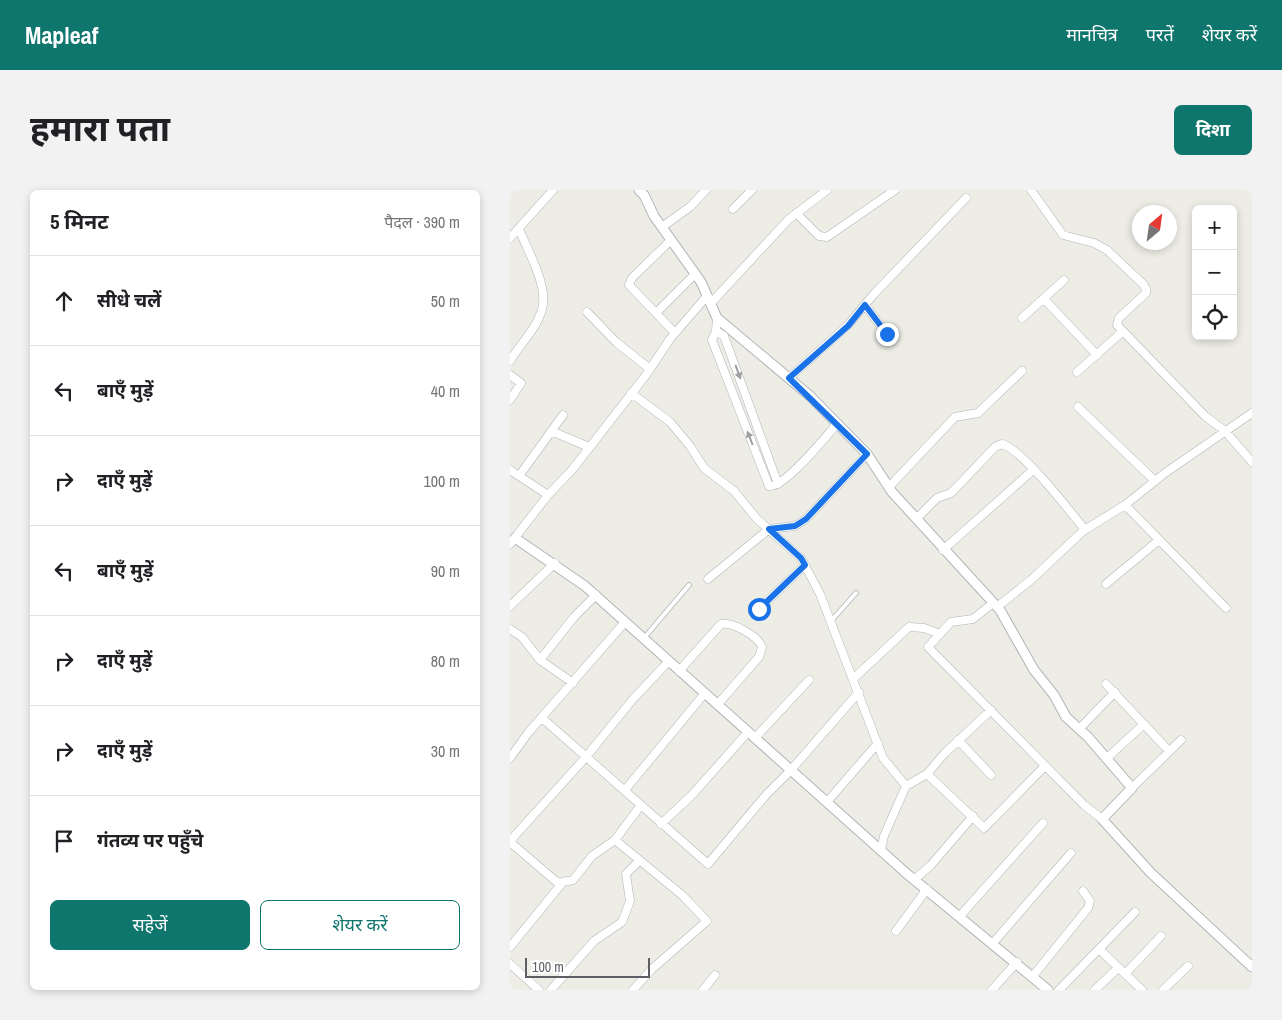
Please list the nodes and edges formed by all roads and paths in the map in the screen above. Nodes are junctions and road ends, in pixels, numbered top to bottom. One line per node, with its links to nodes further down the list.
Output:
1 (552, 190): 14 (street)
2 (640, 190): 13 (street)
3 (706, 190): 13 (street)
4 (752, 190): 11 (street)
5 (808, 190): 9 (street)
6 (827, 190): 9 (street)
7 (895, 190): 12 (street)
8 (1031, 190): 27 (street)
9 (814, 198): 12 (street)
10 (966, 198): 21 (street)
11 (733, 209)
12 (796, 213): 20 (street)
13 (662, 226): 16 (street)
14 (519, 229): 15 (street); 31 (street)
15 (510, 238)
16 (670, 240): 17 (street); 23 (street)
17 (695, 274): 20 (street); 23 (street)
18 (1064, 280): 19 (street)
19 (1044, 299): 25 (street); 30 (street)
20 (709, 300): 24 (street); 28 (street)
21 (865, 305): 29 (street); 36 (street)
22 (587, 312): 32 (street)
23 (656, 313): 28 (street)
24 (717, 318): 26 (street); 36 (street)
25 (1022, 318)
26 (716, 331): 39 (street, one-way to 39); 41 (street)
27 (1122, 332): 30 (street); 46 (street)
28 (675, 333): 32 (street)
29 (887, 334)
30 (1097, 355): 34 (street)
31 (510, 361)
32 (650, 369): 37 (street)
33 (1022, 371): 54 (street)
34 (1077, 372)
35 (510, 375): 38 (street)
36 (789, 378): 44 (street)
37 (632, 393): 47 (street); 58 (street)
38 (510, 400)
39 (751, 407): 41 (street); 53 (street)
40 (1078, 407): 52 (street)
41 (740, 412): 53 (street, one-way to 41)
42 (1252, 413): 46 (street)
43 (563, 415): 45 (street)
44 (837, 424): 48 (street); 53 (street)
45 (552, 431): 47 (street); 51 (street)
46 (1225, 431): 49 (street); 52 (street)
47 (589, 447): 55 (street)
48 (867, 454): 54 (street); 58 (street)
49 (1252, 462)
50 (1033, 470): 57 (street); 59 (street); 62 (street)
51 (513, 473): 55 (street)
52 (1155, 481): 56 (street)
53 (778, 484)
54 (889, 487): 57 (street)
55 (548, 495): 61 (street)
56 (1125, 505): 59 (street); 60 (street)
57 (918, 518): 62 (street)
58 (769, 529): 64 (street); 65 (street)
59 (1085, 530): 70 (street)
60 (1159, 540): 66 (street); 72 (street)
61 (512, 541): 63 (street)
62 (943, 550): 70 (street)
63 (555, 563): 69 (street); 71 (street)
64 (805, 565): 73 (street); 75 (street)
65 (708, 579)
66 (1106, 584)
67 (689, 585): 78 (lane)
68 (856, 593): 75 (lane)
69 (596, 595): 74 (street); 79 (street)
70 (995, 605): 77 (street); 93 (street)
71 (510, 606)
72 (1226, 608)
73 (759, 609)
74 (625, 622): 78 (street); 84 (street)
75 (830, 623): 82 (street)
76 (510, 629): 79 (street)
77 (940, 634): 82 (street); 90 (street)
78 (644, 638): 80 (street)
79 (540, 660): 84 (street)
80 (669, 661): 81 (street); 99 (street)
81 (679, 671): 88 (street); 89 (street)
82 (853, 679): 86 (street)
83 (809, 680): 94 (street)
84 (573, 683): 91 (street)
85 (1106, 684): 87 (street)
86 (859, 692): 97 (street); 103 (street)
87 (1115, 692): 92 (street); 93 (street)
88 (705, 693): 89 (street); 108 (street)
89 (718, 704): 94 (street)
90 (991, 710): 95 (street); 102 (street)
91 (542, 718): 99 (street); 100 (street)
92 (1144, 724): 98 (street); 101 (street)
93 (1079, 729): 101 (street)
94 (751, 735): 103 (street); 114 (street)
95 (958, 740): 104 (street); 105 (street)
96 (1181, 740): 98 (street)
97 (878, 743): 106 (street); 109 (street)
98 (1170, 752): 107 (street)
99 (586, 757): 108 (street); 116 (street)
100 (510, 758)
101 (1107, 758): 107 (street)
102 (1045, 766): 111 (street); 112 (street)
103 (791, 770): 109 (street); 114 (street)
104 (928, 774): 106 (street); 111 (street)
105 (991, 775)
106 (906, 786): 117 (street)
107 (1132, 788): 112 (street)
108 (625, 790): 110 (street)
109 (827, 802): 117 (street)
110 (641, 805): 114 (street); 115 (street)
111 (973, 816): 120 (street)
112 (1102, 819): 134 (street)
113 (1043, 823): 125 (street)
114 (661, 824)
115 (614, 840): 119 (street); 121 (street)
116 (510, 841): 121 (street)
117 (881, 850): 120 (street)
118 (1071, 853): 128 (street)
119 (639, 861): 141 (street); 142 (street)
120 (914, 880): 122 (street)
121 (563, 882): 129 (street)
122 (927, 889): 125 (street); 126 (street)
123 (1083, 891): 138 (street)
124 (1135, 912): 130 (street)
125 (960, 916): 128 (street)
126 (896, 931)
127 (1161, 936): 136 (street)
128 (993, 943): 131 (street)
129 (510, 947)
130 (1099, 949): 135 (street); 146 (street)
131 (1017, 962): 138 (street); 144 (street)
132 (510, 964): 140 (street)
133 (1188, 966): 148 (street)
134 (1252, 967)
135 (1118, 968): 136 (street); 147 (street)
136 (1125, 974): 139 (street)
137 (715, 975): 143 (street)
138 (1032, 976): 145 (street)
139 (1140, 989)
140 (540, 990)
141 (551, 990)
142 (633, 990)
143 (703, 990)
144 (992, 990)
145 (1048, 990)
146 (1059, 990)
147 (1096, 990)
148 (1163, 990)

